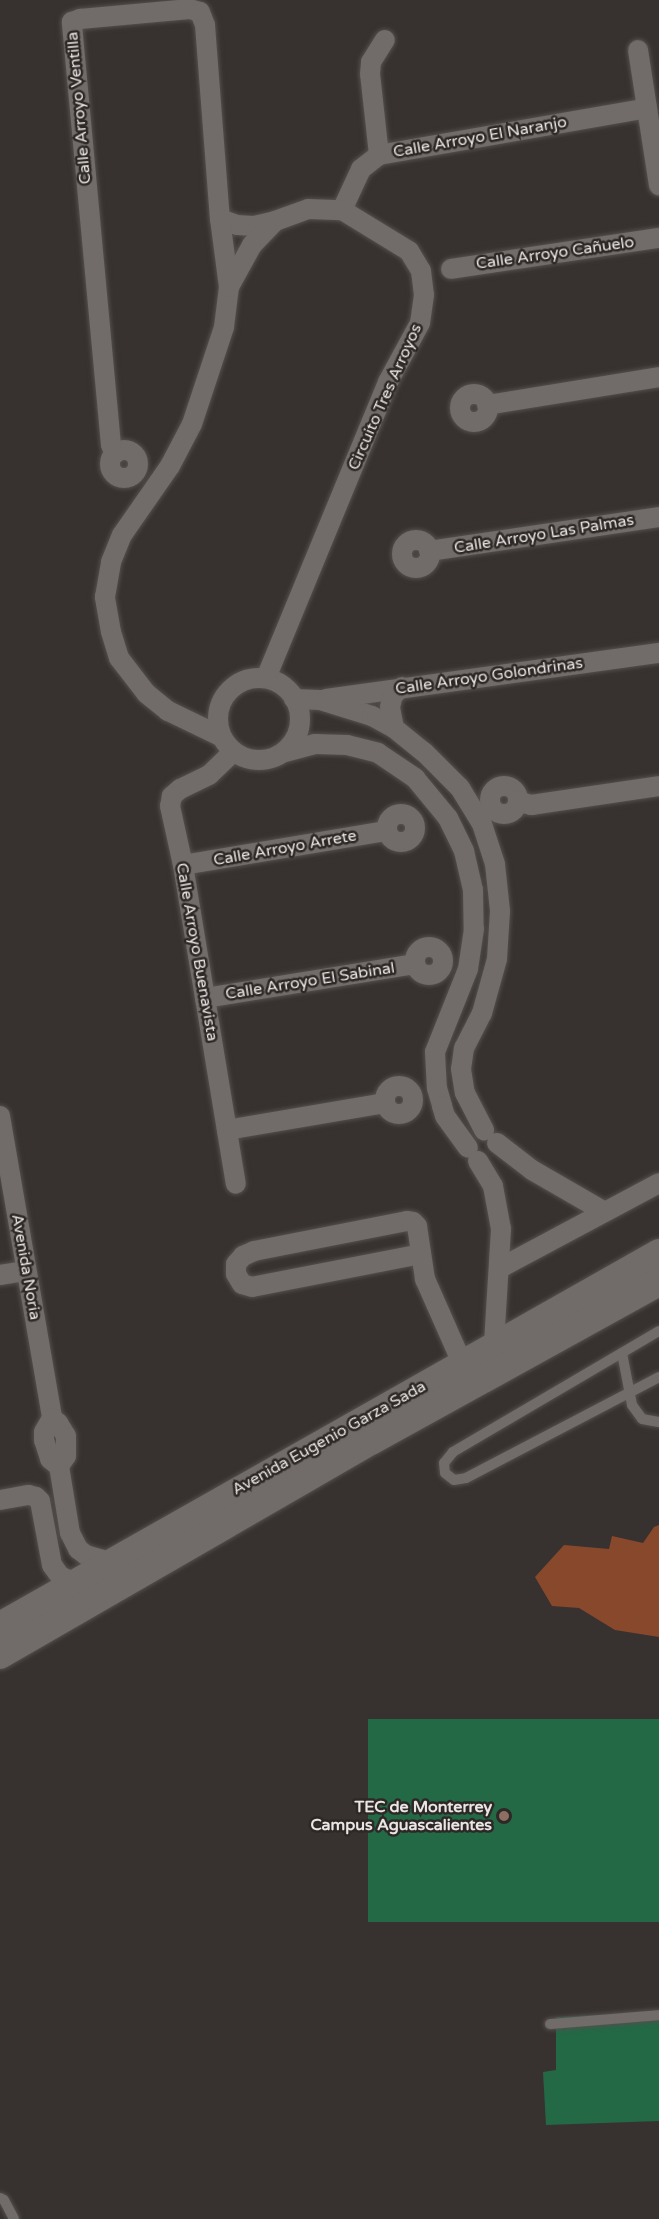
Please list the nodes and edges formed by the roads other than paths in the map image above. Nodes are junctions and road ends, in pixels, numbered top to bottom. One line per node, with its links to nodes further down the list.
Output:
1 (385, 40): 4 (street)
2 (638, 50): 3 (street)
3 (647, 108): 4 (street, Calle Arroyo El Naranjo); 5 (street)
4 (379, 155): 6 (street, Calle Arroyo El Naranjo)
5 (659, 184)
6 (342, 210): 8 (street, Circuito Tres Arroyos); 18 (street, Circuito Tres Arroyos)
7 (220, 219): 8 (street, Circuito Tres Arroyos); 11 (street, Calle Arroyo Ventilla); 14 (street, Calle Arroyo Ventilla)
8 (275, 221): 11 (street, Circuito Tres Arroyos)
9 (659, 238): 10 (street, Calle Arroyo Cañuelo)
10 (451, 269)
11 (229, 287): 23 (street, Circuito Tres Arroyos)
12 (659, 377): 13 (street)
13 (487, 405)
14 (116, 453)
15 (659, 517): 16 (street, Calle Arroyo Las Palmas)
16 (429, 551)
17 (659, 653): 19 (street, Calle Arroyo Golondrinas)
18 (266, 678): 20 (street); 23 (street)
19 (402, 687): 21 (street, Calle Arroyo Golondrinas); 22 (street)
20 (294, 699): 21 (street); 25 (street)
21 (320, 700): 22 (street)
22 (394, 728): 35 (street)
23 (220, 736): 24 (street, Circuito Tres Arroyos)
24 (233, 752): 25 (street); 29 (street, Calle Arroyo Buenavista)
25 (285, 752): 38 (street)
26 (659, 786): 27 (street)
27 (518, 801)
28 (387, 831): 29 (street, Calle Arroyo Arrete)
29 (183, 865): 31 (street, Calle Arroyo Buenavista)
30 (415, 964): 31 (street, Calle Arroyo El Sabinal)
31 (205, 998): 34 (street, Calle Arroyo Buenavista)
32 (385, 1102): 34 (street)
33 (0, 1116): 43 (street, Avenida Noria)
34 (226, 1130): 37 (street, Calle Arroyo Buenavista)
35 (521, 1161): 38 (street); 39 (street)
36 (659, 1183): 39 (street)
37 (237, 1184)
38 (493, 1186): 42 (street)
39 (603, 1211): 42 (street)
40 (659, 1253): 47 (main road, Avenida Eugenio Garza Sada)
41 (421, 1254): 41 (street); 49 (street)
42 (500, 1268): 47 (street)
43 (26, 1271): 44 (street); 54 (street, Avenida Noria)
44 (0, 1275)
45 (659, 1282): 57 (main road, Avenida Eugenio Garza Sada)
46 (659, 1331): 48 (lane)
47 (494, 1345): 49 (main road, Avenida Eugenio Garza Sada)
48 (622, 1353): 51 (lane); 51 (lane)
49 (462, 1363): 54 (main road, Avenida Eugenio Garza Sada)
50 (659, 1377): 51 (lane)
51 (629, 1392): 52 (lane)
52 (659, 1422)
53 (0, 1500): 55 (street)
54 (110, 1562): 55 (main road, Avenida Eugenio Garza Sada)
55 (75, 1582): 56 (main road, Avenida Eugenio Garza Sada)
56 (0, 1626)
57 (0, 1655)
58 (659, 2015): 59 (lane)
59 (550, 2024)
60 (0, 2198): 61 (lane)
61 (14, 2219)

